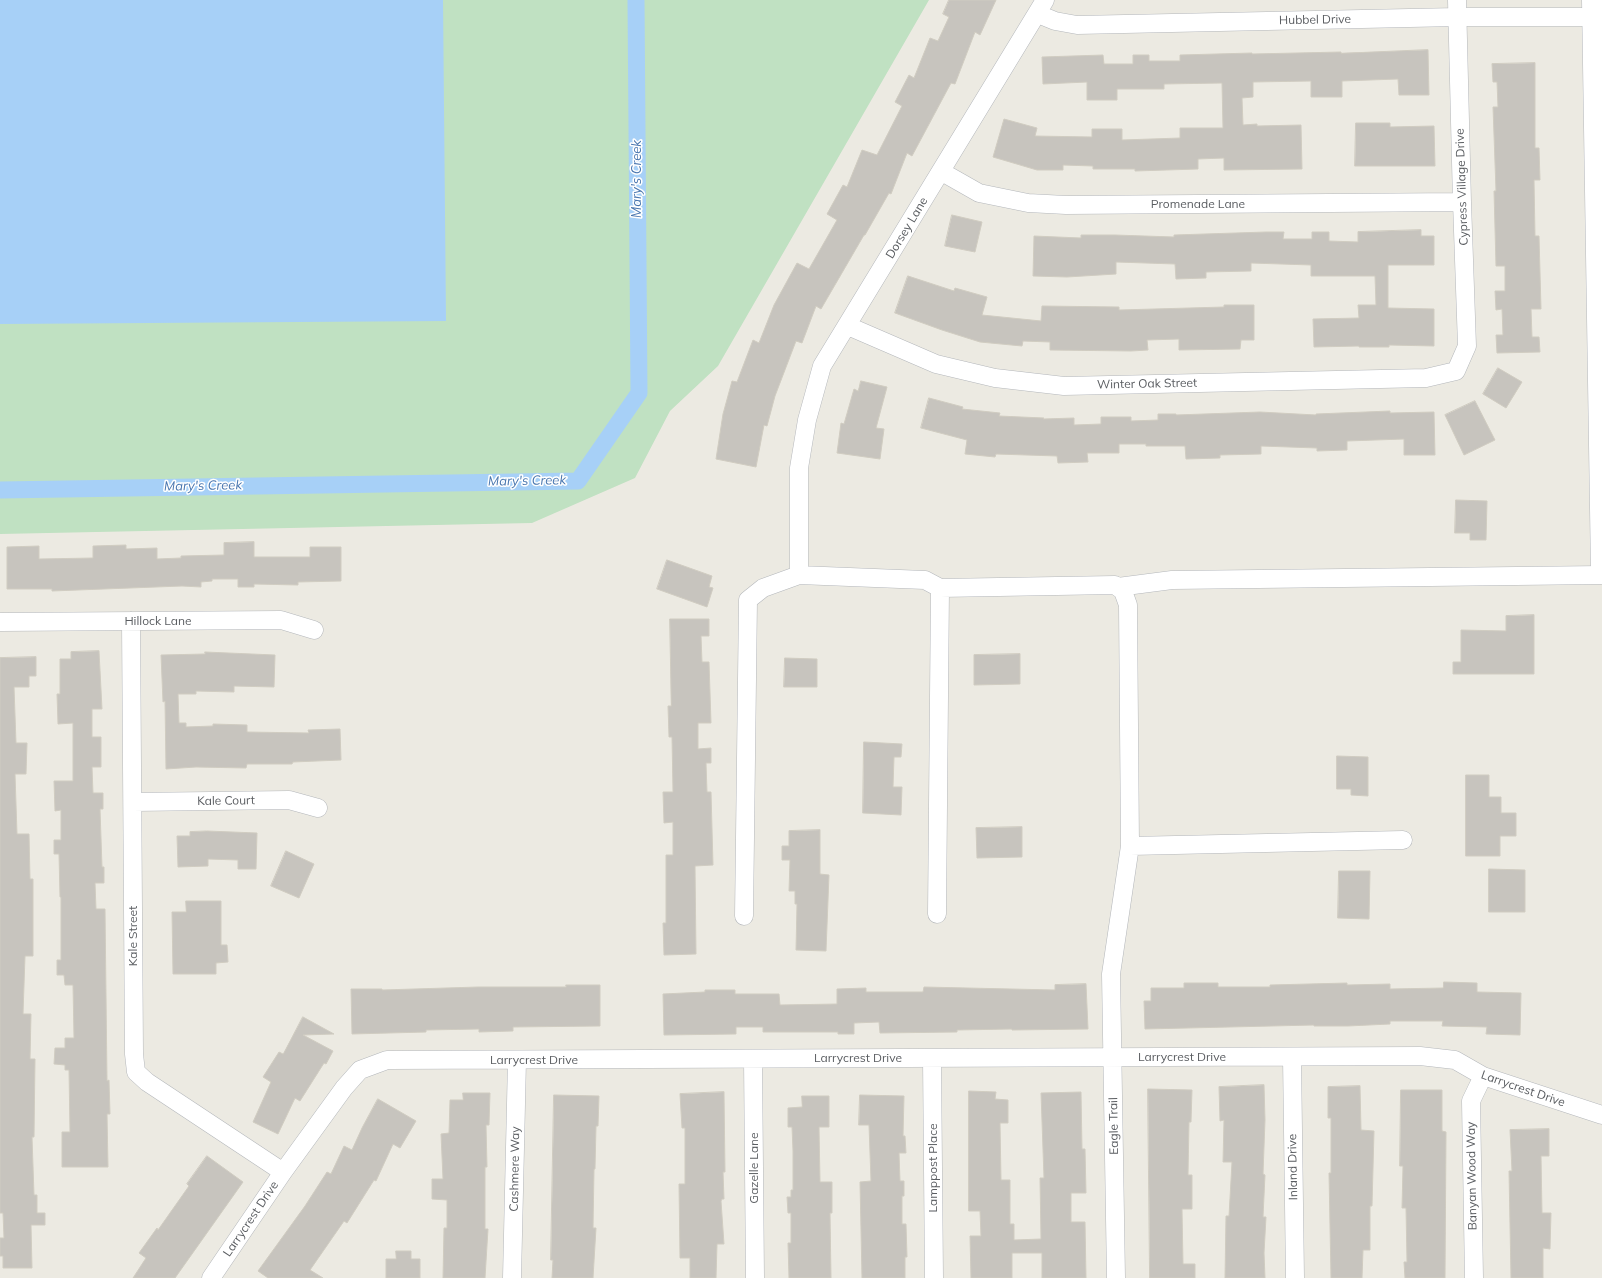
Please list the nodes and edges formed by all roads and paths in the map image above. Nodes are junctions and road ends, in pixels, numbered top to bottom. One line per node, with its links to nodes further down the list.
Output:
1 (1041, 7): 3 (street, Hubbel Drive); 4 (street, Dorsey Lane)
2 (1594, 8): 3 (street, Hubbel Drive); 8 (street)
3 (1457, 9): 5 (street, Cypress Village Drive)
4 (942, 172): 5 (street, Promenade Lane); 6 (street, Dorsey Lane)
5 (1462, 202): 7 (street, Cypress Village Drive)
6 (848, 326): 7 (street, Winter Oak Street); 9 (street, Dorsey Lane)
7 (1456, 371)
8 (1602, 571)
9 (799, 575): 12 (street); 21 (street)
10 (1602, 575): 11 (street)
11 (1118, 587): 12 (street); 19 (street, Eagle Trail)
12 (940, 588): 20 (street)
13 (132, 621): 14 (street, Hillock Lane); 15 (street, Hillock Lane); 16 (street, Kale Street)
14 (0, 622)
15 (314, 630)
16 (133, 802): 17 (street, Kale Court); 29 (street, Kale Street)
17 (318, 808)
18 (1403, 840): 19 (street)
19 (1130, 846): 24 (street, Eagle Trail)
20 (937, 914)
21 (744, 916)
22 (1292, 1057): 24 (street, Larrycrest Drive); 27 (street, Larrycrest Drive); 35 (street, Inland Drive)
23 (932, 1058): 24 (street, Larrycrest Drive); 25 (street, Larrycrest Drive); 33 (street, Lamppost Place)
24 (1113, 1058): 34 (street, Eagle Trail)
25 (753, 1059): 26 (street, Larrycrest Drive); 32 (street, Gazelle Lane)
26 (517, 1060): 29 (street, Larrycrest Drive); 31 (street, Cashmere Way)
27 (1482, 1076): 28 (street, Larrycrest Drive); 36 (street, Banyan Wood Way)
28 (1602, 1115)
29 (283, 1172): 30 (street, Larrycrest Drive)
30 (211, 1278)
31 (512, 1278)
32 (755, 1278)
33 (934, 1278)
34 (1116, 1278)
35 (1295, 1278)
36 (1474, 1278)

